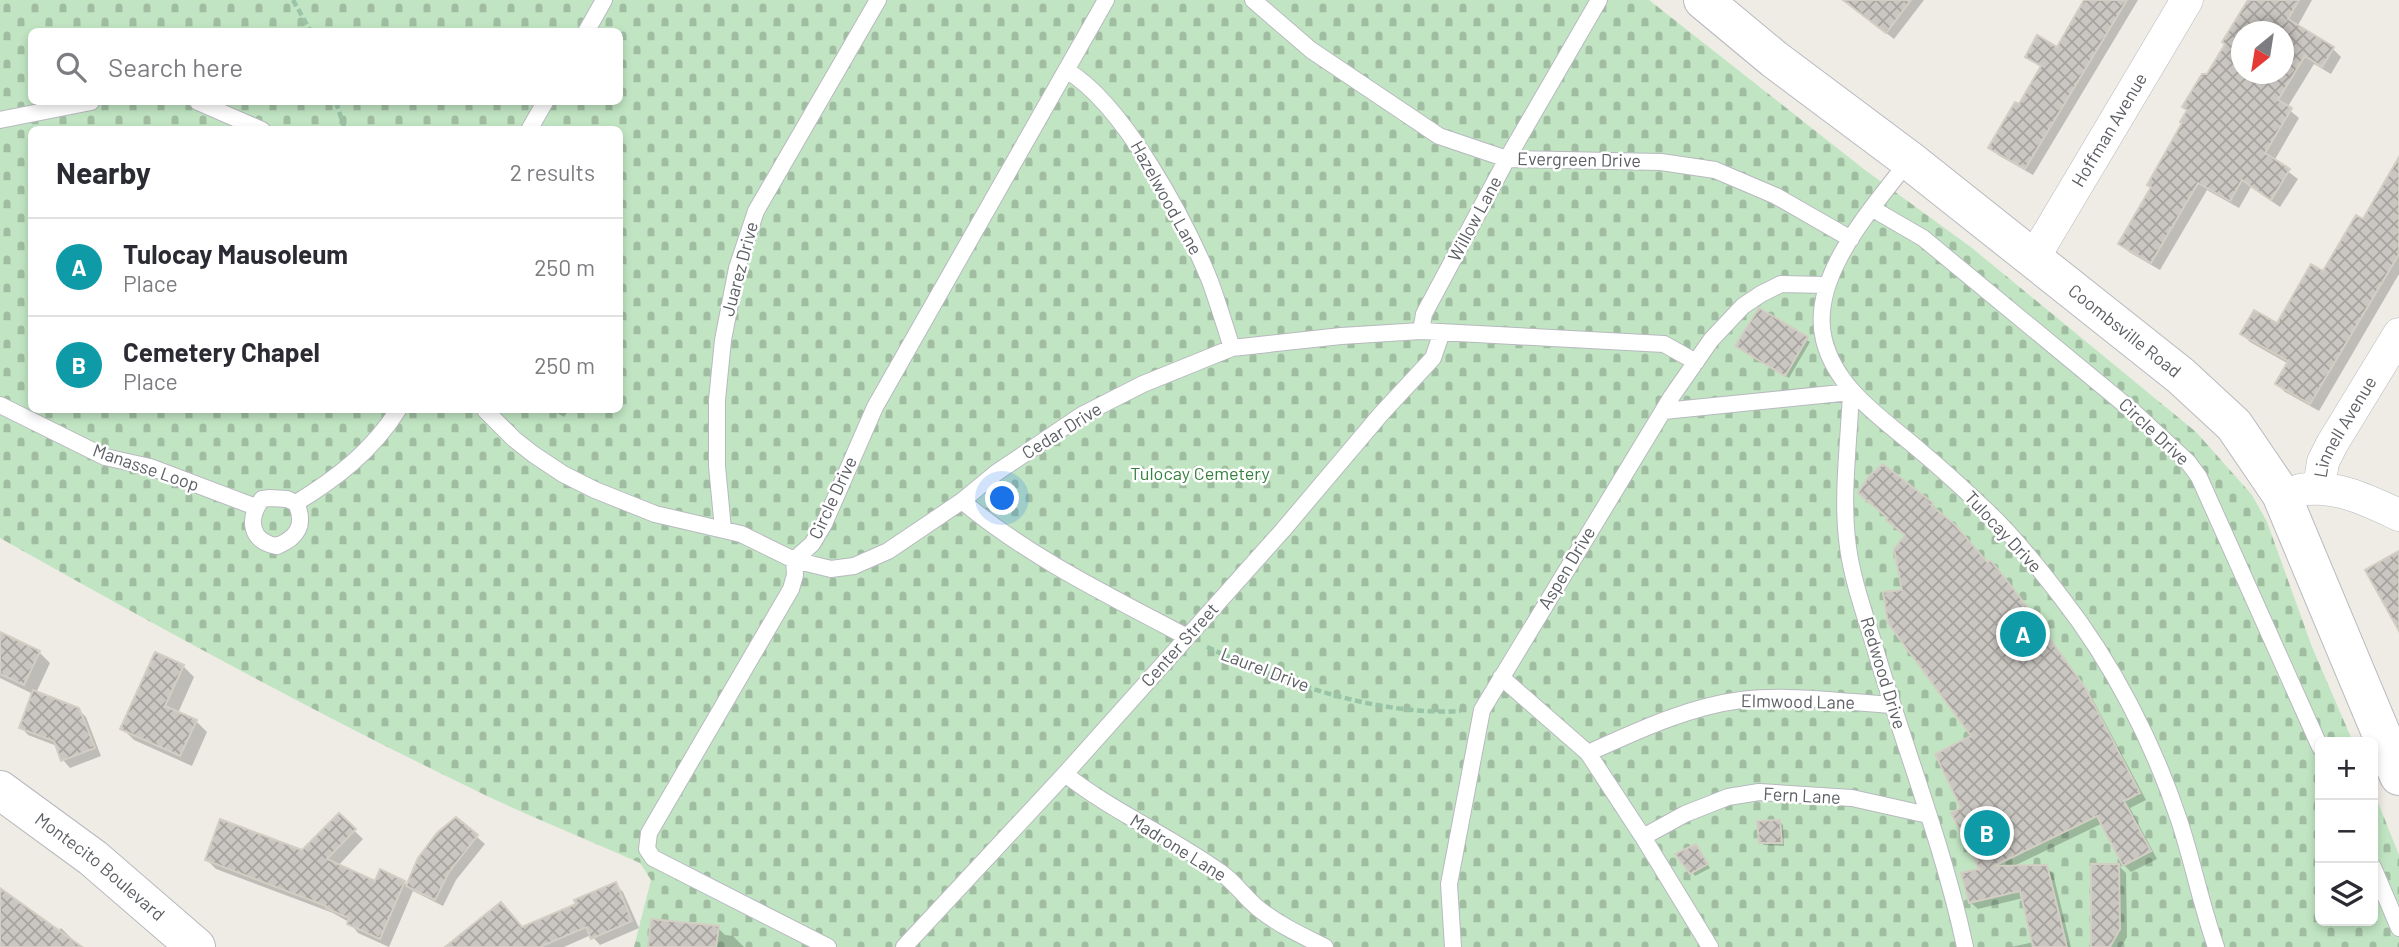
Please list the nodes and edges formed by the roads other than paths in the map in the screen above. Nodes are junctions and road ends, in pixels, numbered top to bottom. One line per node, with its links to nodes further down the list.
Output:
1 (604, 0): 8 (lane)
2 (878, 0): 38 (lane, Juarez Drive)
3 (1106, 0): 9 (lane, Circle Drive)
4 (1253, 0): 16 (lane, Evergreen Drive)
5 (1599, 0): 16 (lane, Willow Lane)
6 (1703, 0): 17 (street, Coombsville Road)
7 (2187, 0): 20 (street, Hoffman Avenue)
8 (588, 28)
9 (1066, 71): 25 (lane, Hazelwood Lane); 39 (lane, Circle Drive)
10 (75, 105): 13 (lane)
11 (205, 105): 14 (lane)
12 (543, 105): 15 (lane)
13 (0, 120)
14 (253, 126)
15 (532, 126)
16 (1507, 159): 19 (lane, Evergreen Drive); 22 (lane, Willow Lane)
17 (1909, 160): 18 (lane, Tulocay Drive); 20 (street, Coombsville Road)
18 (1873, 209): 19 (lane, Tulocay Drive); 43 (lane, Circle Drive)
19 (1851, 239): 21 (lane, Tulocay Drive)
20 (2033, 259): 33 (street, Coombsville Road)
21 (1826, 285): 26 (lane, Aspen Drive); 27 (lane, Tulocay Drive)
22 (1421, 331): 23 (lane, Cedar Drive); 25 (lane, Cedar Drive)
23 (1442, 332): 26 (lane, Cedar Drive); 40 (lane, Center Street)
24 (2399, 334): 32 (street, Linnell Avenue)
25 (1232, 348): 34 (lane, Cedar Drive)
26 (1696, 362): 29 (lane, Aspen Drive)
27 (1852, 392): 29 (lane); 42 (lane, Redwood Drive); 59 (lane, Tulocay Drive)
28 (0, 405): 36 (lane, Manasse Loop)
29 (1664, 411): 41 (lane, Aspen Drive)
30 (396, 413): 35 (lane)
31 (488, 413): 38 (lane, Cedar Drive)
32 (2319, 487): 33 (street); 37 (street)
33 (2281, 494): 46 (street, Coombsville Road)
34 (962, 501): 39 (lane, Cedar Drive); 40 (lane)
35 (296, 503): 36 (lane); 36 (lane)
36 (256, 507)
37 (2399, 514)
38 (723, 529): 39 (lane, Cedar Drive)
39 (794, 560): 53 (lane)
40 (1187, 637): 45 (lane, Center Street)
41 (1502, 677): 44 (lane); 56 (lane, Aspen Drive)
42 (1892, 705): 44 (lane, Elmwood Lane); 48 (lane, Redwood Drive)
43 (2316, 737)
44 (1588, 753): 49 (lane)
45 (1065, 774): 54 (lane, Center Street); 55 (lane, Madrone Lane)
46 (2399, 776)
47 (0, 790): 52 (street, Montecito Boulevard)
48 (1927, 815): 49 (lane, Fern Lane); 58 (lane, Redwood Drive)
49 (1643, 837): 57 (lane)
50 (2378, 879): 51 (lane)
51 (2399, 928)
52 (196, 947)
53 (828, 947)
54 (904, 947)
55 (1325, 947)
56 (1453, 947)
57 (1710, 947)
58 (1965, 947)
59 (2216, 947)

